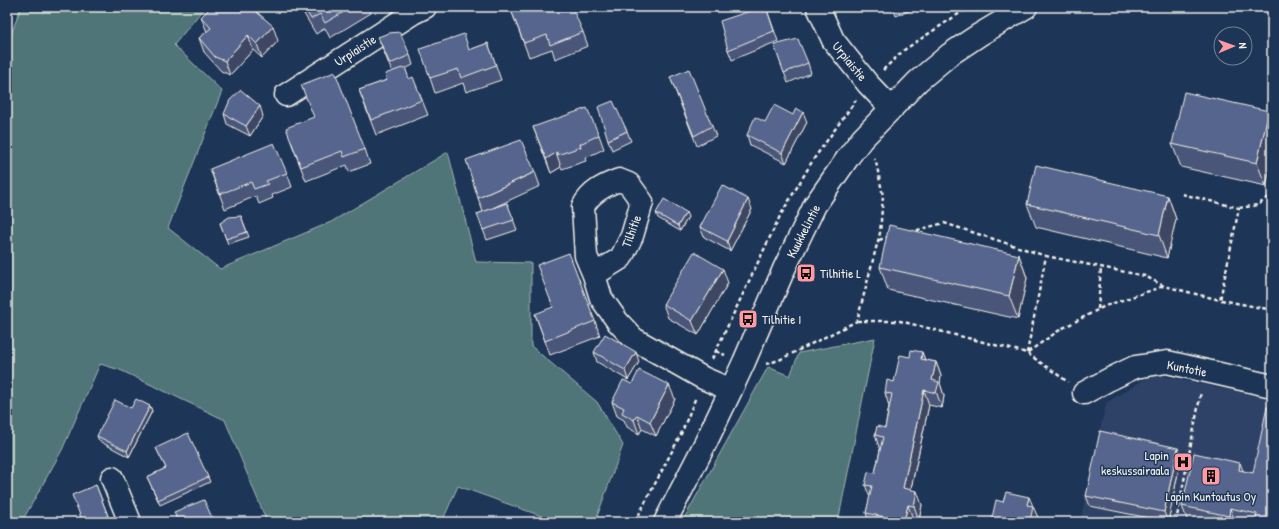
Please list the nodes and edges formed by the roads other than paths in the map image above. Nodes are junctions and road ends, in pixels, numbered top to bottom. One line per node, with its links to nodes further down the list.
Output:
1 (425, 7): 4 (street, Urpiaistie)
2 (818, 7): 5 (street, Urpiaistie)
3 (1026, 7): 5 (street, Kuukkelintie)
4 (286, 94)
5 (892, 108): 8 (street, Kuukkelintie)
6 (594, 275): 8 (street)
7 (1272, 386): 9 (street, Kuntotie)
8 (731, 390): 12 (street, Kuukkelintie)
9 (1084, 393)
10 (112, 478): 11 (street)
11 (130, 522)
12 (665, 522)

